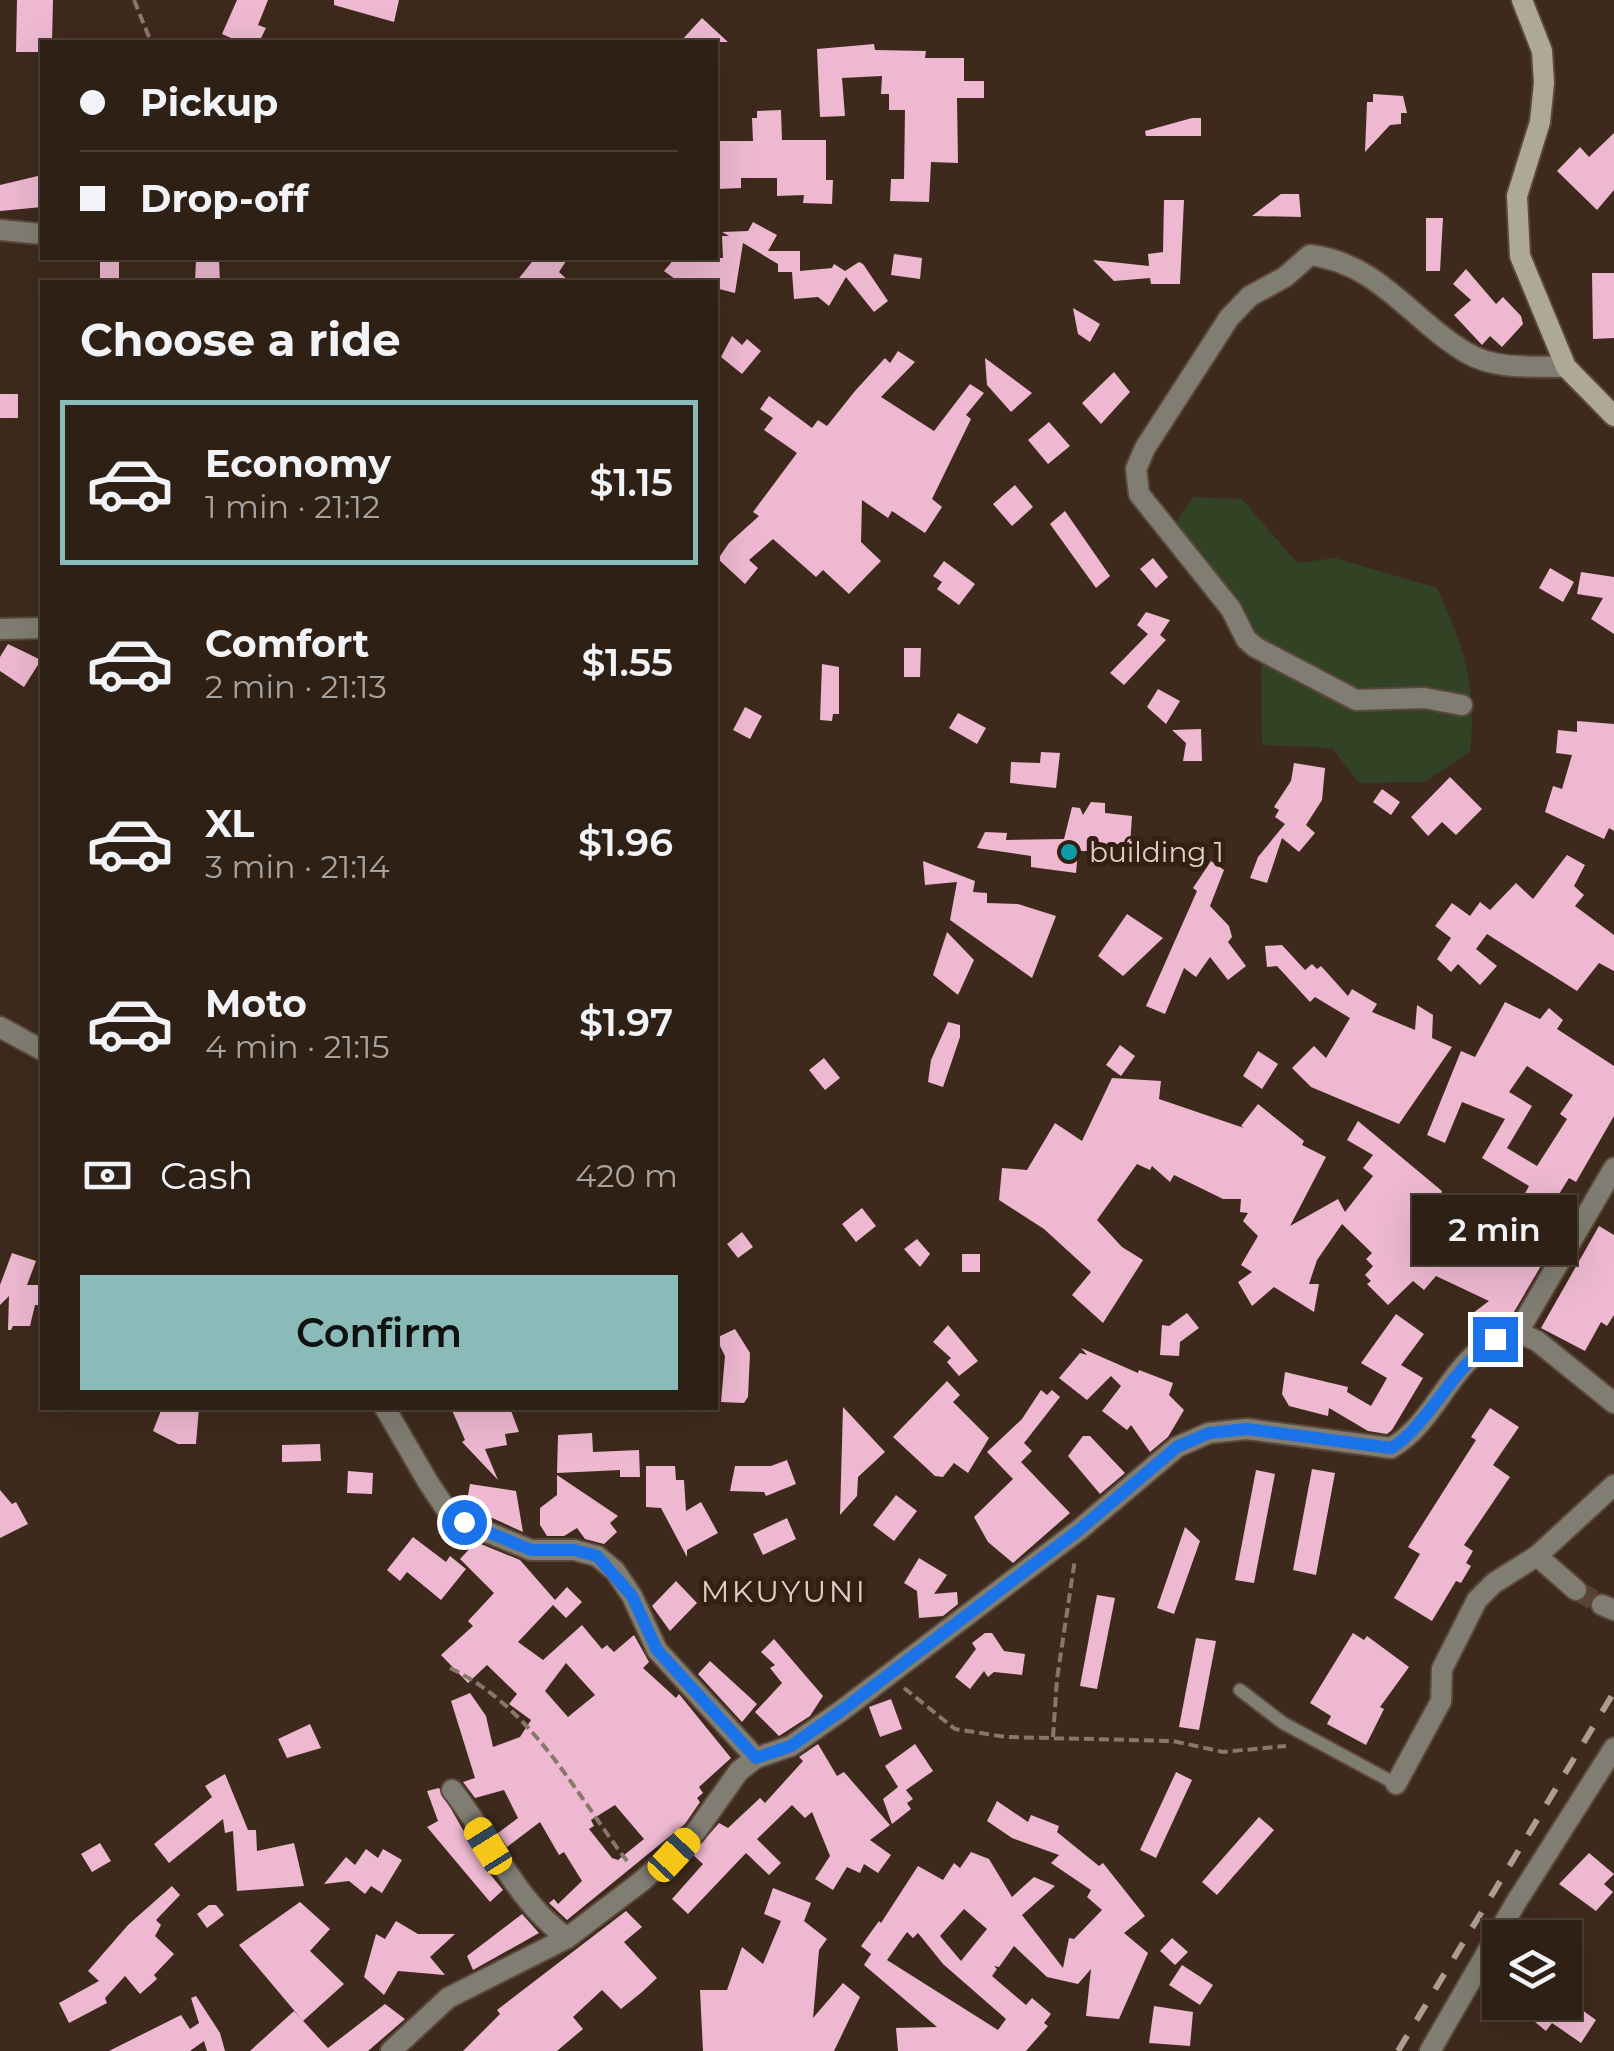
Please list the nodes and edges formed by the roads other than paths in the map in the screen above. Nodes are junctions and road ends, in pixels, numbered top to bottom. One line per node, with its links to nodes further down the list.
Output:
1 (1522, 0): 4 (street)
2 (0, 230): 3 (street)
3 (40, 234)
4 (1566, 367): 5 (street); 8 (street)
5 (1614, 416)
6 (0, 628): 7 (street)
7 (40, 628)
8 (1462, 705)
9 (0, 1027): 10 (street)
10 (40, 1049)
11 (1614, 1168): 12 (street)
12 (1518, 1332): 13 (street); 20 (street)
13 (1614, 1403)
14 (386, 1410): 20 (street)
15 (1614, 1485): 16 (street)
16 (1537, 1556): 17 (street); 21 (street)
17 (1576, 1590)
18 (1240, 1690): 21 (lane)
19 (1614, 1748): 25 (street)
20 (756, 1758): 23 (street)
21 (1396, 1784)
22 (452, 1790): 23 (street)
23 (567, 1938): 24 (street)
24 (391, 2051)
25 (1430, 2051)

